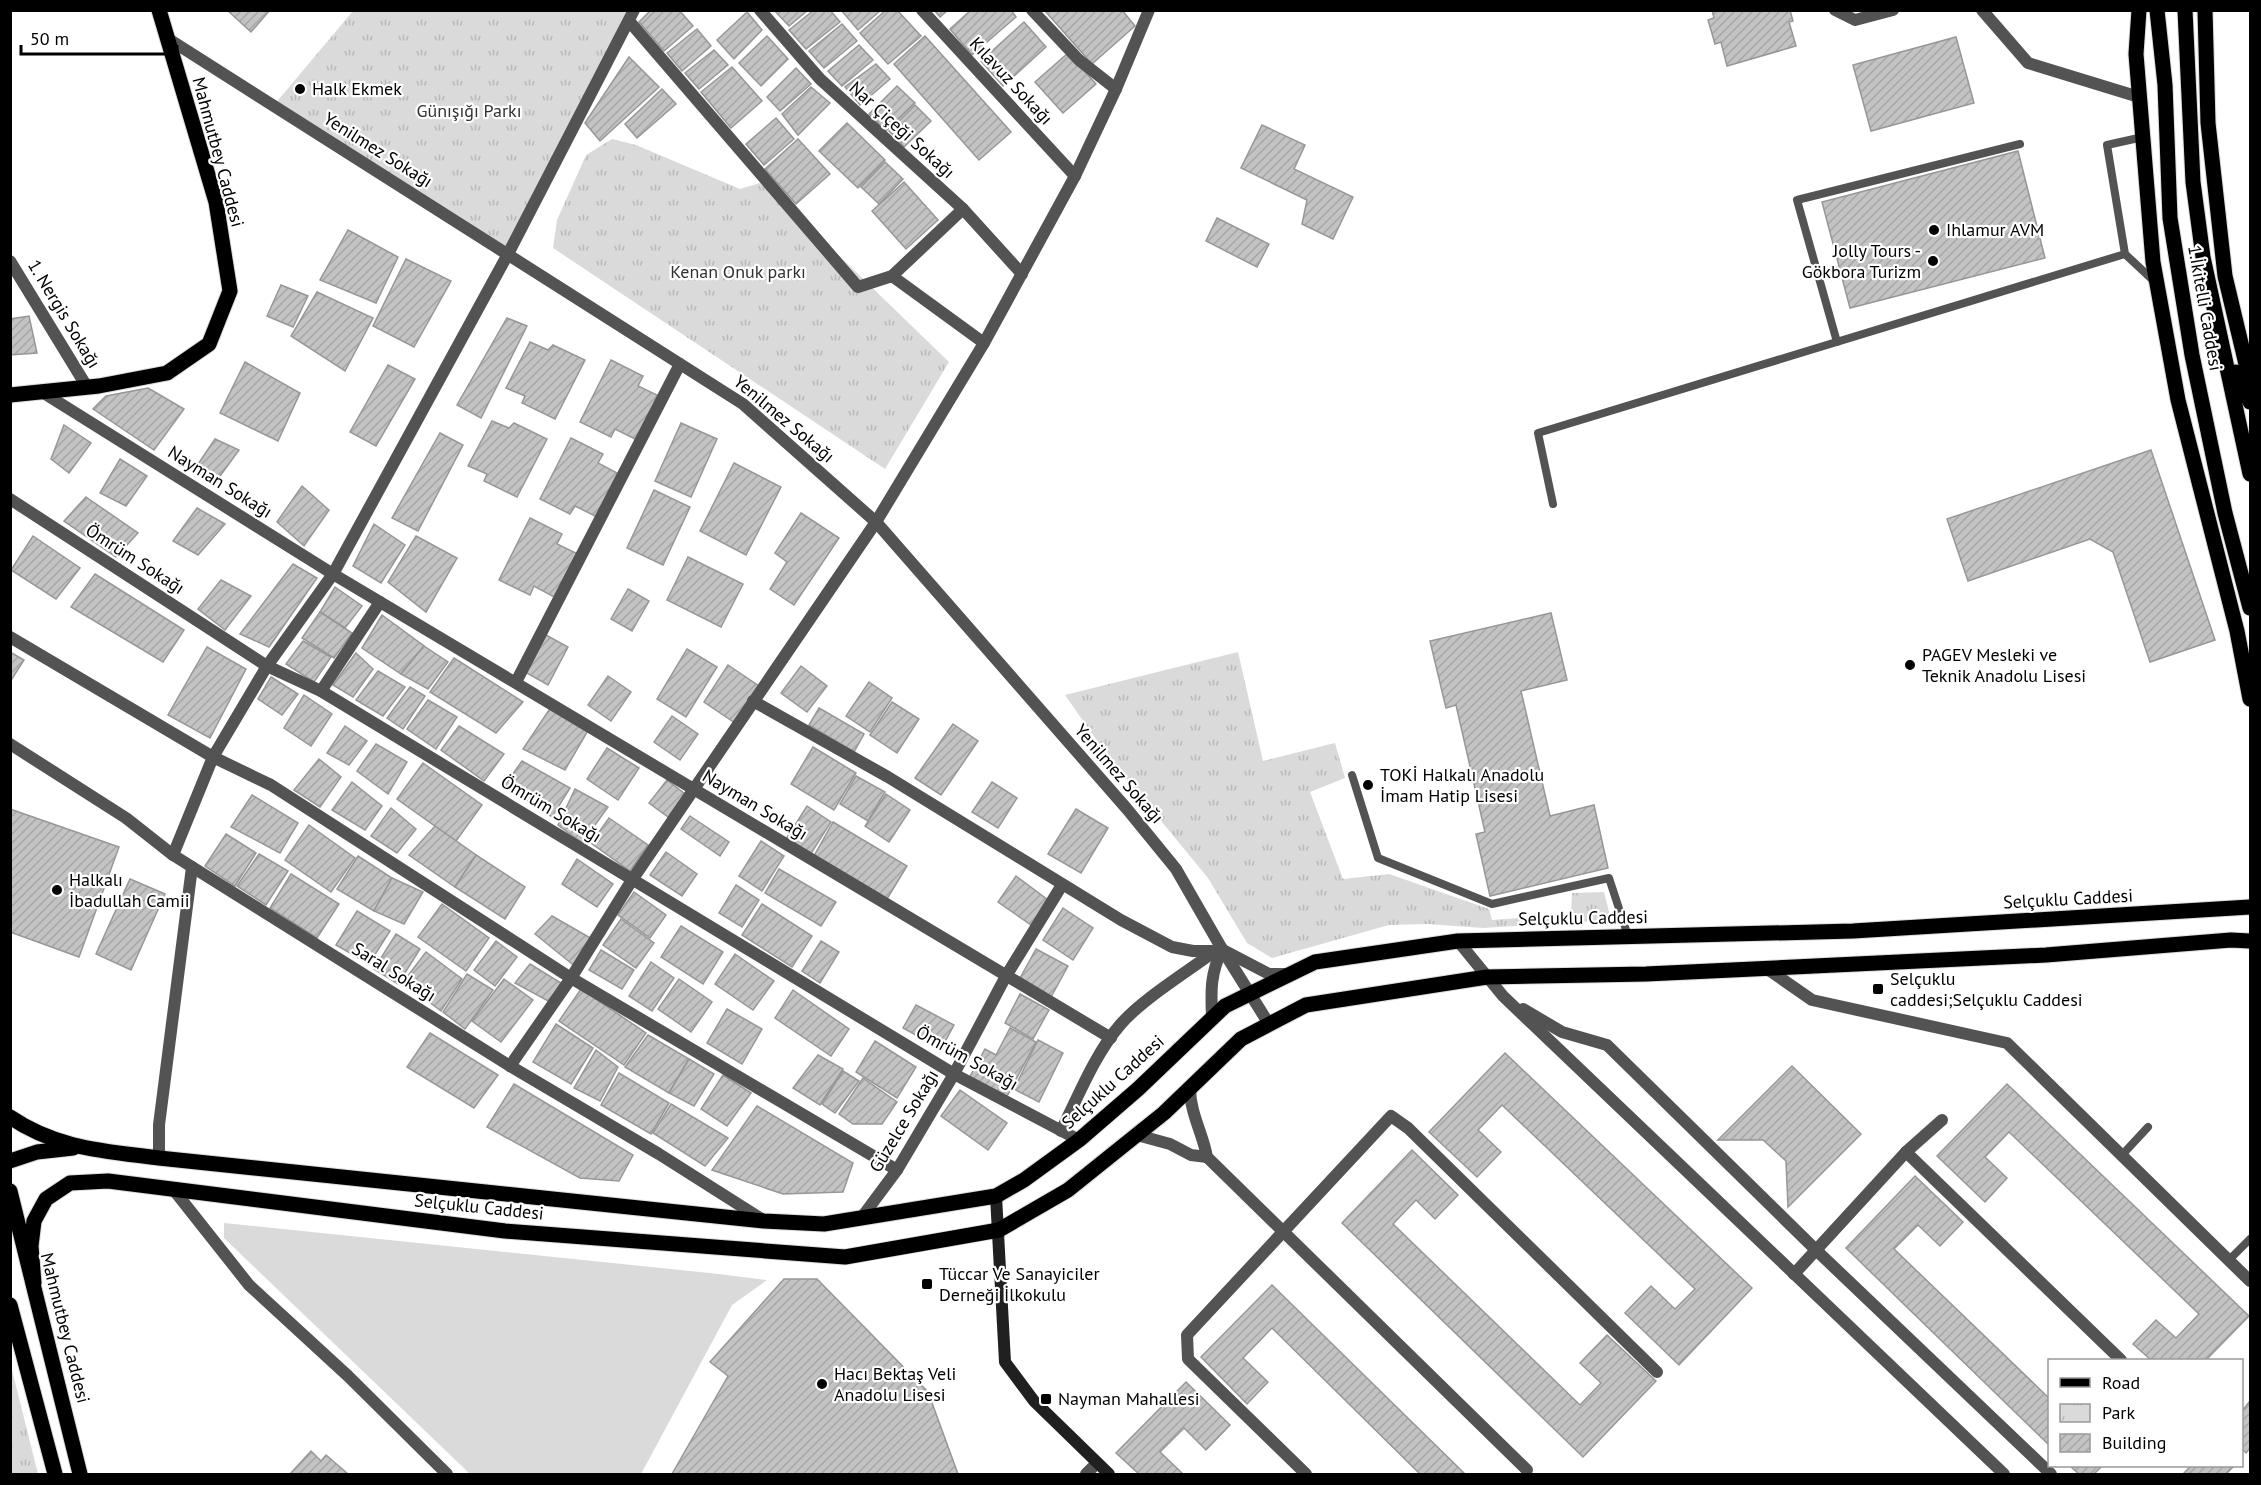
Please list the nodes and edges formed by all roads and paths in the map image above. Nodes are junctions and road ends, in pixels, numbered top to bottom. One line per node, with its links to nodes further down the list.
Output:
1 (159, 10): 14 (main road, Mahmutbey Caddesi)
2 (760, 10): 22 (street, Nar Çiçeği Sokağı)
3 (922, 10): 20 (street, Kılavuz Sokağı)
4 (1032, 10): 15 (street)
5 (1149, 10): 15 (street)
6 (1835, 10): 7 (street)
7 (1893, 10)
8 (1982, 10): 16 (street)
9 (2139, 10): 16 (main road)
10 (2157, 10): 44 (main road, 1.İkitelli Caddesi)
11 (2185, 10): 18 (main road, 1.İkitelli Caddesi)
12 (2205, 10): 21 (main road)
13 (632, 16): 23 (street); 27 (street)
14 (167, 38): 23 (street, Yenilmez Sokağı); 34 (main road, Mahmutbey Caddesi)
15 (1116, 89): 20 (street)
16 (2139, 97): 17 (main road)
17 (2143, 137): 24 (lane); 28 (main road)
18 (2191, 138): 21 (main road); 29 (main road, 1.İkitelli Caddesi)
19 (2020, 144): 30 (lane)
20 (1074, 176): 26 (street)
21 (2216, 190): 33 (main road)
22 (963, 209): 26 (street, Nar Çiçeği Sokağı); 27 (street)
23 (508, 254): 32 (street, Yenilmez Sokağı); 42 (street)
24 (2125, 254): 28 (lane); 30 (lane)
25 (10, 261): 34 (street, 1. Nergis Sokağı)
26 (1022, 274): 31 (street)
27 (892, 276): 31 (street)
28 (2157, 284): 49 (main road)
29 (2221, 339): 37 (main road); 38 (main road, 1.İkitelli Caddesi)
30 (1837, 342): 40 (lane)
31 (984, 343): 41 (street)
32 (680, 364): 41 (street, Yenilmez Sokağı); 47 (street)
33 (2250, 381)
34 (87, 387): 35 (main road, Mahmutbey Caddesi)
35 (42, 392): 36 (main road, Mahmutbey Caddesi); 42 (street, Nayman Sokağı)
36 (10, 395)
37 (2250, 402)
38 (2250, 474)
39 (10, 499): 46 (street, Ömrüm Sokağı)
40 (1553, 504)
41 (876, 522): 50 (street); 66 (street, Yenilmez Sokağı)
42 (333, 574): 43 (street, Nayman Sokağı); 46 (street)
43 (380, 602): 47 (street, Nayman Sokağı); 48 (street)
44 (2250, 608)
45 (10, 637): 52 (street)
46 (267, 666): 48 (street, Ömrüm Sokağı); 52 (street)
47 (516, 682): 54 (street, Nayman Sokağı)
48 (321, 691): 57 (street, Ömrüm Sokağı)
49 (2250, 699)
50 (753, 701): 54 (street); 58 (street)
51 (10, 744): 55 (street, Saral Sokağı)
52 (213, 758): 55 (street); 72 (street)
53 (1352, 775): 62 (lane)
54 (694, 790): 57 (street); 70 (street, Nayman Sokağı)
55 (173, 855): 56 (street, Saral Sokağı)
56 (192, 867): 78 (street, Saral Sokağı); 91 (street)
57 (632, 880): 72 (street); 79 (street, Ömrüm Sokağı)
58 (1062, 885): 66 (street); 70 (street, Güzelce Sokağı)
59 (2250, 894): 61 (main road)
60 (2250, 907): 61 (main road, Selçuklu Caddesi)
61 (2234, 909): 62 (main road, Selçuklu Caddesi)
62 (1628, 936): 64 (main road, Selçuklu Caddesi)
63 (2231, 940): 65 (main road, Selçuklu Caddesi); 67 (main road); 68 (main road, Selçuklu Caddesi)
64 (1458, 941): 69 (main road, Selçuklu Caddesi); 71 (street)
65 (2250, 942)
66 (1219, 949): 69 (street); 73 (street, Yenilmez Sokağı); 75 (street); 77 (street)
67 (2250, 951)
68 (1766, 968): 71 (main road, Selçuklu Caddesi); 89 (street)
69 (1291, 974): 73 (main road, Selçuklu Caddesi)
70 (1006, 976): 77 (street, Nayman Sokağı); 79 (street, Güzelce Sokağı)
71 (1487, 977): 74 (street); 76 (main road, Selçuklu Caddesi)
72 (571, 978): 78 (street); 93 (street)
73 (1250, 994): 75 (main road, Selçuklu Caddesi); 76 (street, Yenilmez Sokağı)
74 (1503, 996): 102 (street); 104 (street)
75 (1212, 1018): 86 (main road, Selçuklu Caddesi)
76 (1269, 1024): 80 (main road, Selçuklu Caddesi)
77 (1111, 1038): 84 (street)
78 (510, 1066): 98 (street, Saral Sokağı)
79 (954, 1074): 84 (street, Ömrüm Sokağı); 93 (street, Güzelce Sokağı)
80 (1190, 1088): 85 (main road, Selçuklu Caddesi); 90 (street)
81 (10, 1117): 87 (main road)
82 (1942, 1120): 88 (street)
83 (2148, 1127): 89 (lane)
84 (1061, 1131): 86 (street, Ömrüm Sokağı)
85 (1137, 1135): 90 (street); 99 (main road, Selçuklu Caddesi)
86 (1079, 1140): 96 (main road, Selçuklu Caddesi)
87 (76, 1147): 91 (main road, Selçuklu Caddesi); 92 (main road)
88 (1906, 1152): 102 (street); 108 (street)
89 (2122, 1155): 103 (street)
90 (1207, 1157): 100 (street)
91 (159, 1158): 98 (main road, Selçuklu Caddesi)
92 (10, 1161)
93 (897, 1170): 97 (street, Güzelce Sokağı)
94 (173, 1189): 99 (main road, Selçuklu Caddesi); 106 (main road, Selçuklu Caddesi); 114 (street)
95 (10, 1191): 106 (main road, Mahmutbey Caddesi)
96 (996, 1196): 97 (main road, Selçuklu Caddesi); 99 (street)
97 (862, 1217): 98 (main road, Selçuklu Caddesi)
98 (764, 1221)
99 (999, 1230): 110 (street)
100 (1284, 1231): 109 (street); 111 (street); 117 (street)
101 (2250, 1239): 103 (lane)
102 (1816, 1250): 104 (street); 119 (street)
103 (2229, 1260): 105 (street)
104 (1794, 1274): 118 (street)
105 (2250, 1281)
106 (34, 1283): 113 (main road, Mahmutbey Caddesi)
107 (10, 1305): 112 (main road)
108 (2120, 1359)
109 (1657, 1372)
110 (1097, 1463): 115 (street); 116 (street)
111 (1527, 1470)
112 (55, 1474)
113 (80, 1474)
114 (447, 1474)
115 (1086, 1474)
116 (1109, 1474)
117 (1306, 1474)
118 (2004, 1474)
119 (2051, 1474)

